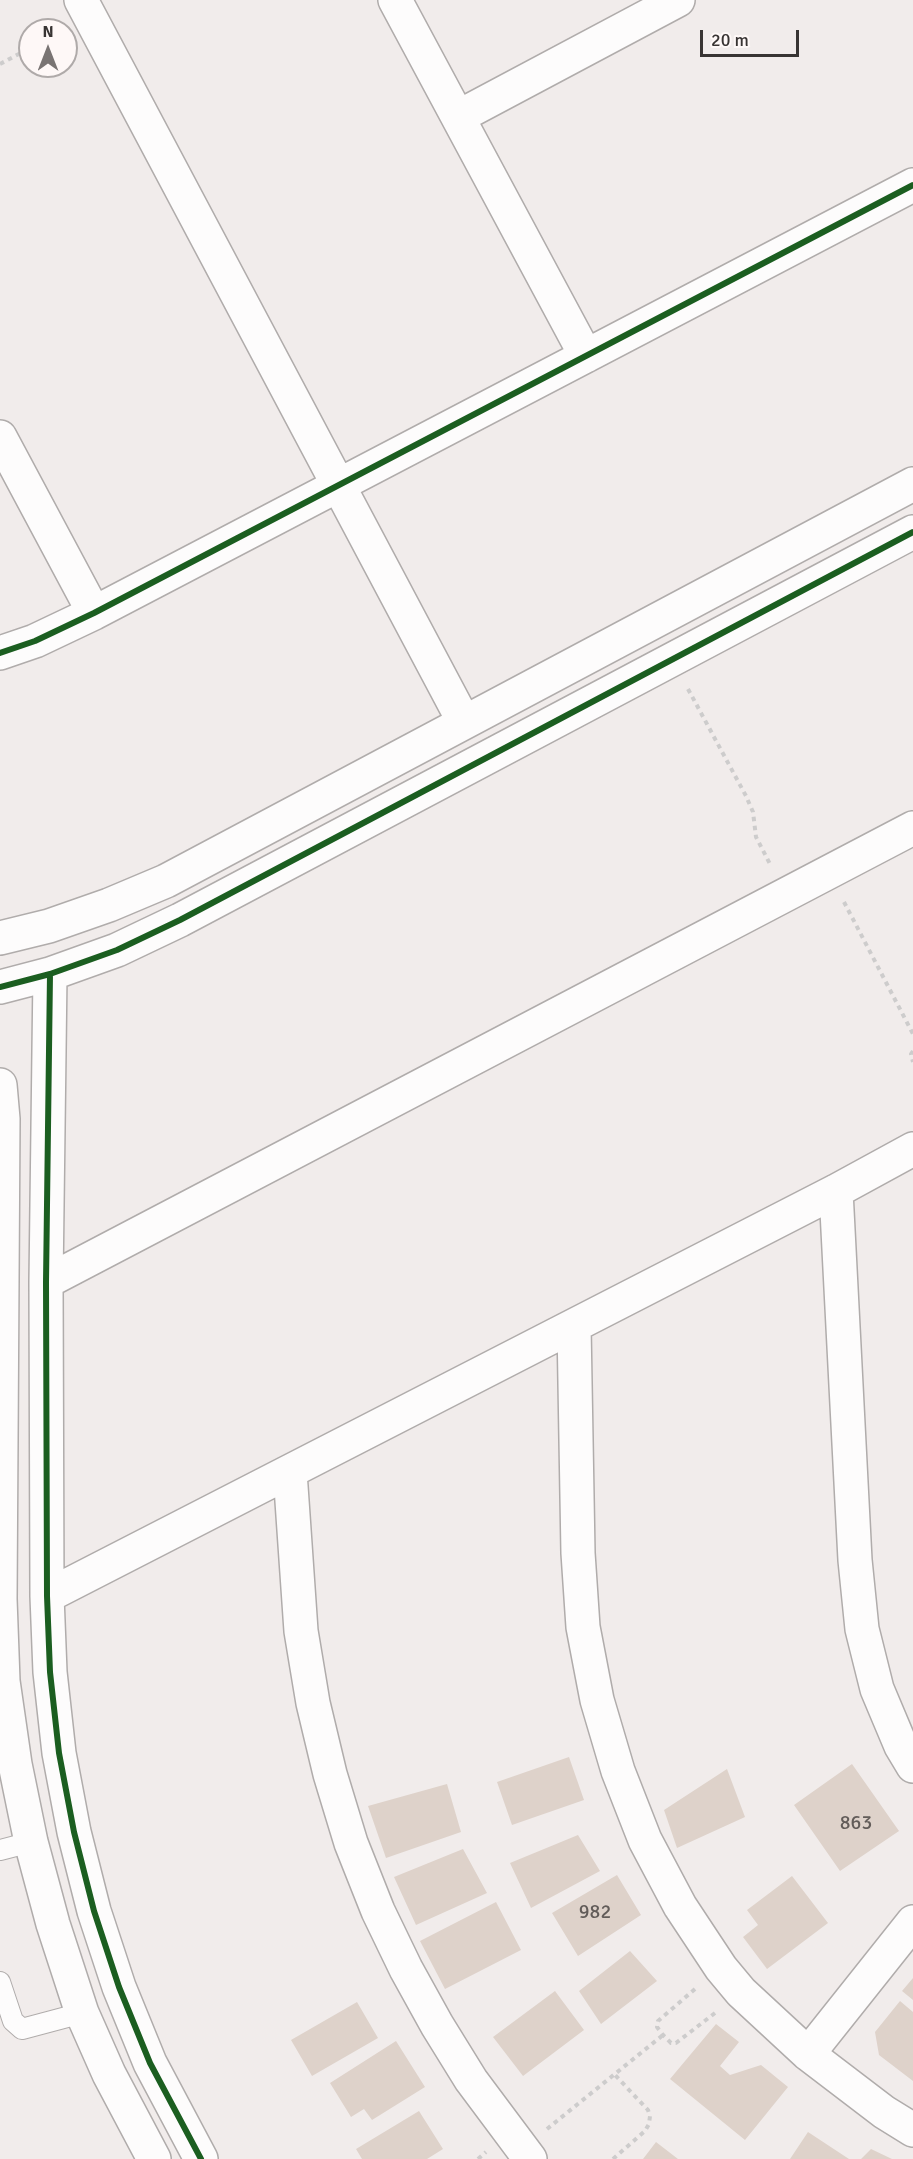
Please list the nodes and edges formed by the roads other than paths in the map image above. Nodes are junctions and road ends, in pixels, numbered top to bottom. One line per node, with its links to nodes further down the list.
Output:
1 (81, 0): 9 (street)
2 (395, 0): 4 (street)
3 (678, 0): 4 (street)
4 (458, 117): 6 (street)
5 (913, 185): 6 (street)
6 (586, 356): 9 (street)
7 (0, 437): 12 (street)
8 (913, 484): 11 (street)
9 (339, 485): 12 (street); 15 (street)
10 (913, 532): 13 (street)
11 (734, 579): 13 (street); 15 (street)
12 (94, 613): 14 (street)
13 (756, 615): 18 (street)
14 (0, 653)
15 (464, 722): 17 (street)
16 (913, 828): 24 (street)
17 (0, 938)
18 (50, 974): 19 (street); 24 (street)
19 (0, 987)
20 (0, 1085): 23 (street)
21 (913, 1149): 22 (street)
22 (836, 1191): 25 (street); 29 (street)
23 (1, 1274): 26 (street)
24 (46, 1282): 28 (street)
25 (574, 1326): 27 (street); 34 (street)
26 (1, 1389): 30 (street)
27 (290, 1472): 28 (street); 36 (street)
28 (47, 1596): 38 (street)
29 (913, 1766)
30 (15, 1846): 33 (street)
31 (913, 1922): 34 (street)
32 (0, 1982): 33 (lane)
33 (82, 2013): 37 (street)
34 (808, 2054): 35 (street)
35 (913, 2130)
36 (526, 2154)
37 (154, 2159)
38 (201, 2159)

